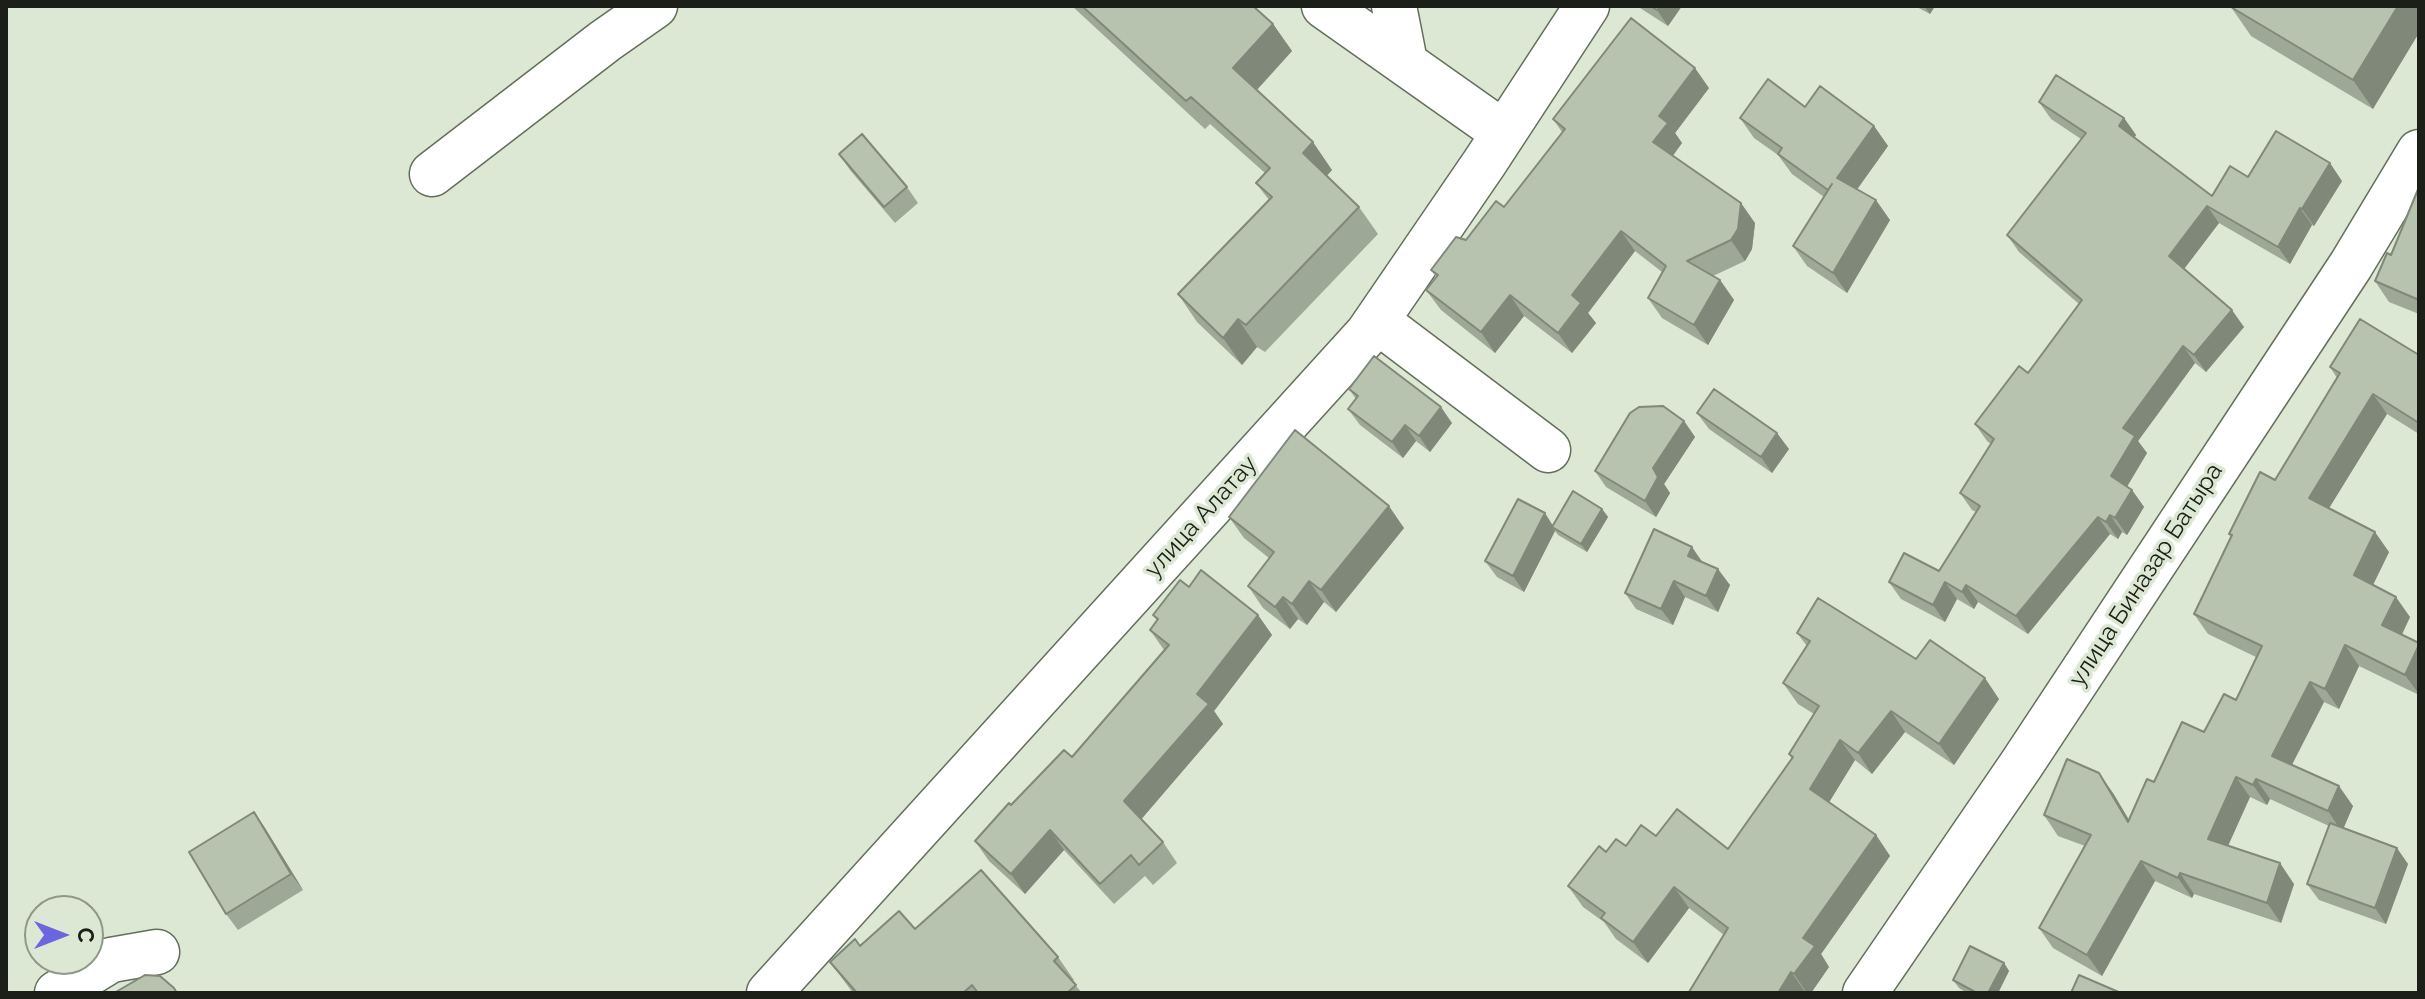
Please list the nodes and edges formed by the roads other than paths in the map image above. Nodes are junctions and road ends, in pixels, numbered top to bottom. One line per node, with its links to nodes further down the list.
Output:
1 (655, 6): 8 (street)
2 (1324, 6): 5 (street)
3 (1394, 6): 5 (street)
4 (1587, 6): 6 (street, улица Алатау)
5 (1405, 62): 6 (street)
6 (1504, 133): 9 (street, улица Алатау)
7 (2419, 152): 14 (street, улица Биназар Батыра)
8 (432, 174)
9 (1377, 321): 10 (street); 13 (street, улица Алатау)
10 (1548, 450)
11 (157, 952): 12 (street)
12 (57, 993)
13 (769, 993)
14 (1865, 993)

